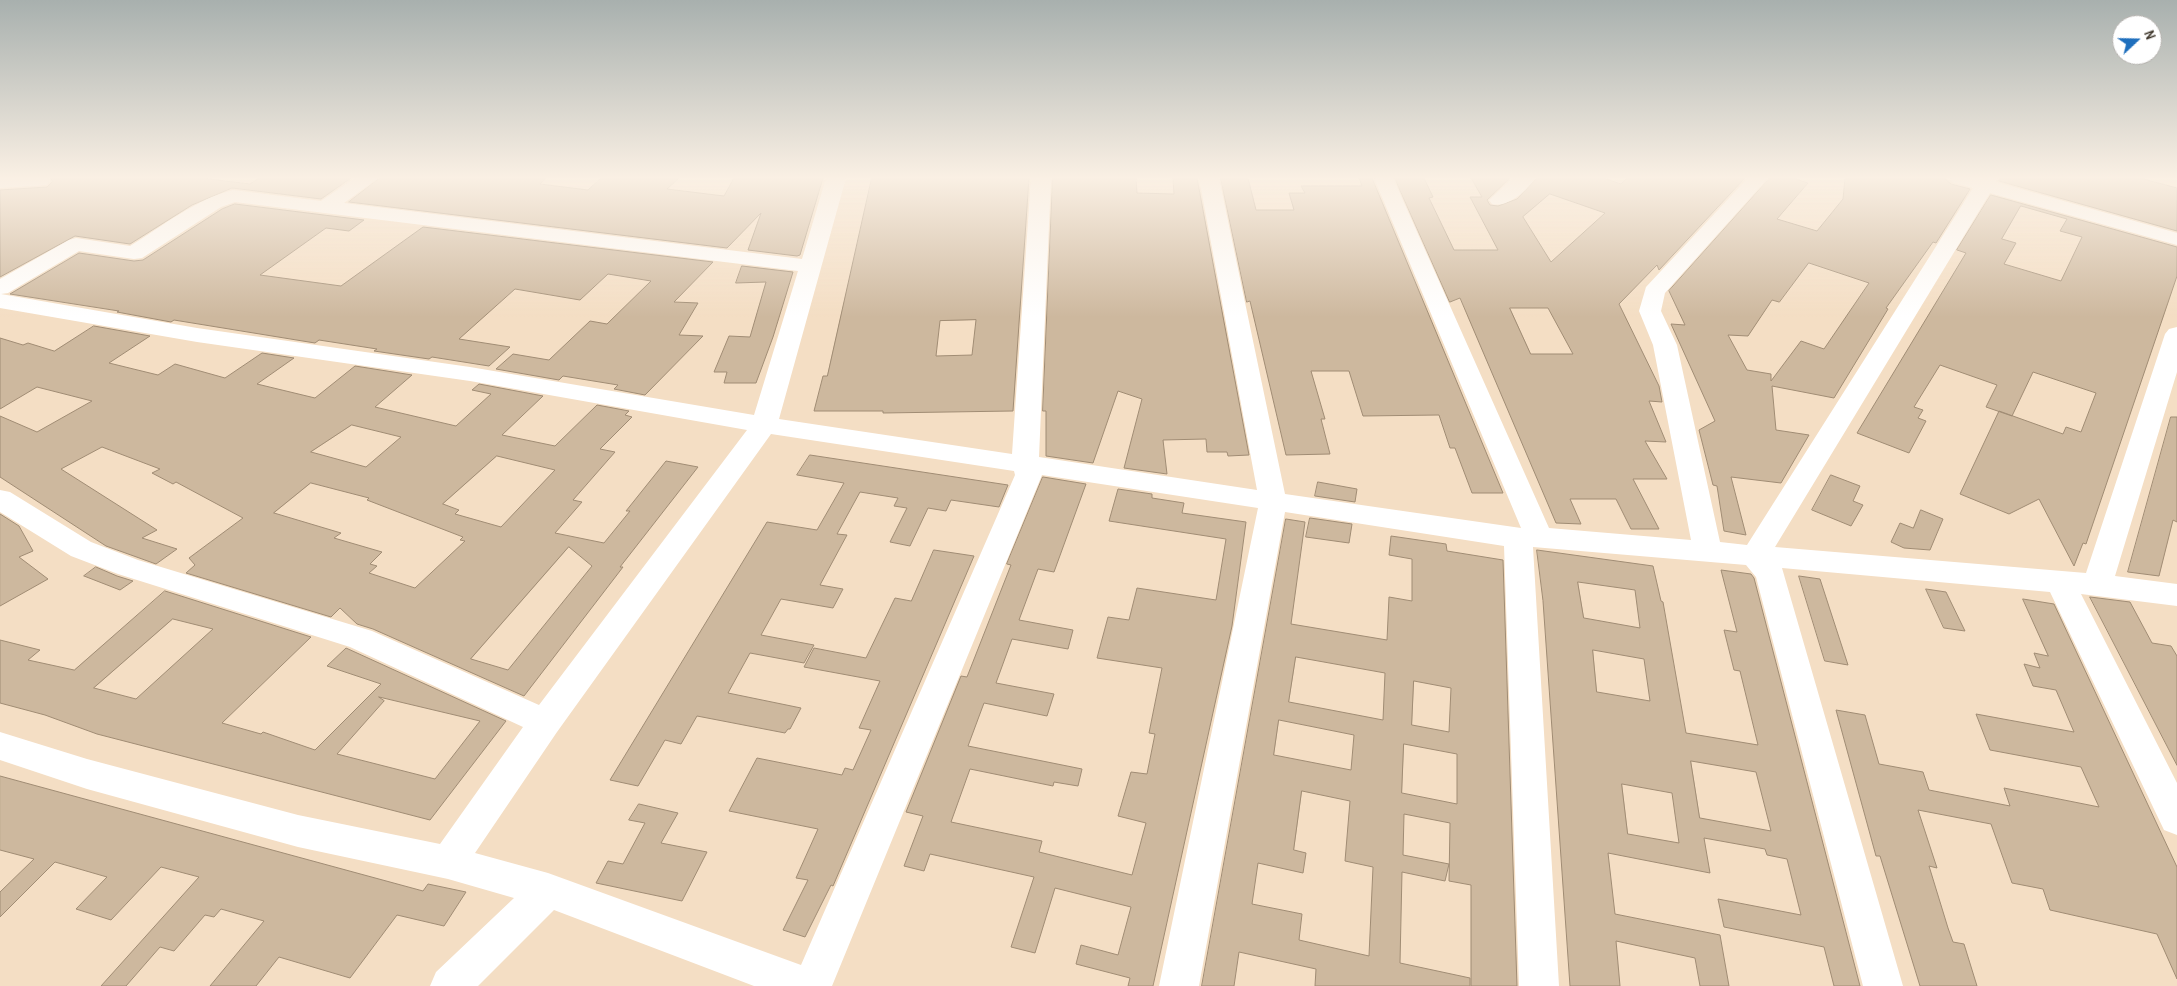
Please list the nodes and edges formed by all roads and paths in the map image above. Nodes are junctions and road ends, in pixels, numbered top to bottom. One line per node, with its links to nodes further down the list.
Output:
1 (179, 224): 12 (street)
2 (465, 224): 11 (street)
3 (822, 224): 11 (street)
4 (1038, 224): 16 (street)
5 (1218, 224): 18 (street)
6 (1402, 224): 19 (street)
7 (1717, 224): 20 (street)
8 (1953, 224): 21 (street)
9 (2126, 224): 10 (street)
10 (2177, 239)
11 (809, 266): 15 (street)
12 (0, 288)
13 (0, 301): 15 (street)
14 (2177, 334): 23 (street)
15 (764, 425): 16 (street); 25 (street)
16 (1025, 464): 18 (street); 32 (street)
17 (0, 498): 25 (street)
18 (1273, 502): 19 (street); 33 (street)
19 (1528, 537): 20 (street); 34 (street)
20 (1708, 553): 21 (street)
21 (1756, 556): 22 (street); 35 (street)
22 (2060, 582): 23 (street); 27 (street)
23 (2097, 585): 24 (street)
24 (2177, 595)
25 (545, 722): 28 (street)
26 (0, 746): 28 (street)
27 (2177, 819)
28 (448, 862): 29 (street)
29 (548, 890): 30 (street); 31 (street)
30 (450, 986)
31 (805, 986)
32 (812, 986)
33 (1179, 986)
34 (1539, 986)
35 (1883, 986)

